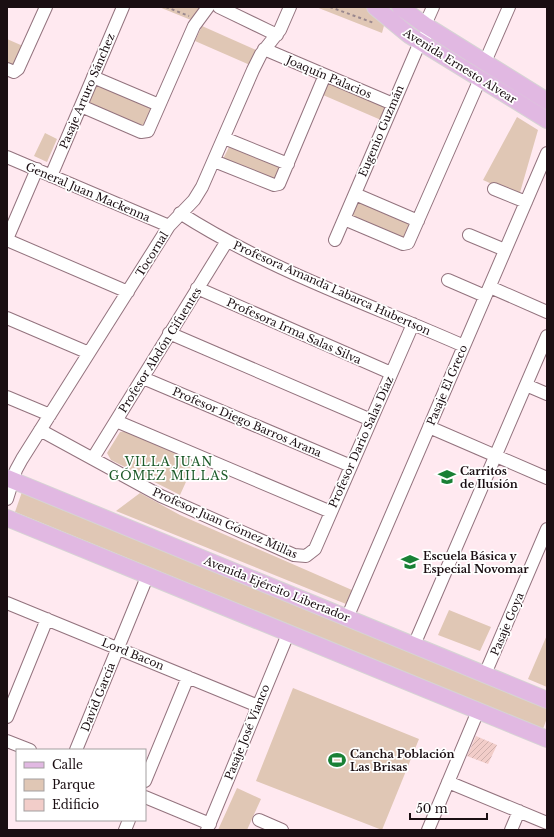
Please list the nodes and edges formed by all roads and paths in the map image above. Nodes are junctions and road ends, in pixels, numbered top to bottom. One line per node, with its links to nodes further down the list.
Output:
1 (46, 7): 19 (street)
2 (123, 7): 21 (street, Pasaje Arturo Sánchez)
3 (166, 7): 12 (path)
4 (208, 7): 12 (street)
5 (219, 7): 15 (street)
6 (290, 7): 15 (street, Tocornal)
7 (330, 7): 13 (path)
8 (376, 7): 16 (main road, Avenida Ernesto Alvear)
9 (400, 7): 14 (main road, Avenida Ernesto Alvear)
10 (433, 7): 14 (street)
11 (509, 7): 18 (street)
12 (197, 20): 25 (street)
13 (374, 23)
14 (425, 25): 16 (street, Eugenio Guzmán); 18 (main road, Avenida Ernesto Alvear)
15 (276, 35): 17 (street, Tocornal)
16 (420, 42): 22 (main road, Avenida Ernesto Alvear); 24 (street, Eugenio Guzmán)
17 (264, 49): 20 (street, Joaquín Palacios); 28 (street, Tocornal)
18 (485, 62): 23 (main road, Avenida Ernesto Alvear)
19 (11, 71)
20 (325, 75): 24 (street, Joaquín Palacios); 32 (street)
21 (94, 77): 25 (street); 26 (street, Pasaje Arturo Sánchez)
22 (480, 79): 27 (main road, Avenida Ernesto Alvear); 40 (street)
23 (547, 101)
24 (393, 104): 36 (street, Eugenio Guzmán)
25 (159, 105): 26 (street)
26 (81, 106): 34 (street, Pasaje Arturo Sánchez)
27 (546, 115)
28 (224, 138): 31 (street, Tocornal); 32 (street)
29 (547, 153): 37 (street, Pasaje El Greco)
30 (7, 157): 33 (street, General Juan Mackenna)
31 (214, 161): 32 (street); 38 (street, Tocornal)
32 (288, 164)
33 (36, 170): 34 (street, General Juan Mackenna); 43 (street)
34 (51, 176): 41 (street, General Juan Mackenna)
35 (494, 189): 37 (street)
36 (354, 194): 39 (street, Eugenio Guzmán); 40 (street)
37 (526, 202): 46 (street, Pasaje El Greco)
38 (180, 213): 41 (street, Tocornal); 45 (street, Profesora Amanda Labarca Hubertson)
39 (344, 219): 40 (street); 44 (street, Eugenio Guzmán)
40 (418, 221)
41 (169, 226): 49 (street, Tocornal)
42 (469, 235): 46 (street)
43 (7, 239): 49 (street)
44 (335, 240)
45 (227, 241): 48 (street, Profesor Abdón Cifuentes); 53 (street, Profesora Amanda Labarca Hubertson)
46 (505, 250): 50 (street, Pasaje El Greco)
47 (448, 280): 50 (street)
48 (197, 288): 54 (street, Profesor Abdón Cifuentes); 58 (street, Profesora Irma Salas Silva)
49 (128, 292): 57 (street, Tocornal)
50 (488, 292): 51 (street); 56 (street, Pasaje El Greco)
51 (547, 312)
52 (7, 318): 57 (street)
53 (413, 324): 56 (street, Profesora Amanda Labarca Hubertson); 58 (street, Profesor Dario Salas Díaz)
54 (169, 333): 59 (street, Profesor Abdón Cifuentes); 64 (street)
55 (547, 336): 60 (street)
56 (464, 346): 66 (street, Pasaje El Greco)
57 (89, 353): 63 (street, Tocornal)
58 (391, 374): 64 (street, Profesor Dario Salas Díaz)
59 (143, 378): 65 (street, Profesor Abdón Cifuentes); 70 (street, Profesor Diego Barros Arana)
60 (526, 385): 61 (street); 68 (street)
61 (547, 394)
62 (7, 397): 63 (street)
63 (50, 415): 67 (street, Tocornal)
64 (371, 420): 70 (street, Profesor Dario Salas Díaz)
65 (116, 421): 69 (street, Profesor Abdón Cifuentes); 74 (street)
66 (429, 428): 68 (street); 80 (street, Pasaje El Greco)
67 (40, 430): 69 (street, Profesor Juan Gómez Millas); 72 (street, Tocornal)
68 (495, 456): 71 (street); 83 (street)
69 (92, 458): 77 (street, Profesor Juan Gómez Millas)
70 (351, 466): 74 (street, Profesor Dario Salas Díaz)
71 (547, 478)
72 (10, 479): 73 (street, Tocornal); 80 (main road, Avenida Ejército Libertador)
73 (7, 499)
74 (331, 512): 77 (street, Profesor Dario Salas Díaz)
75 (7, 518): 78 (main road)
76 (547, 529): 85 (street, Pasaje Goya)
77 (306, 556)
78 (147, 577): 82 (main road); 84 (street, David García)
79 (7, 603): 81 (street, Lord Bacon)
80 (347, 618): 83 (main road, Avenida Ejército Libertador)
81 (47, 619): 84 (street, Lord Bacon); 90 (street)
82 (288, 634): 88 (street, Pasaje José Vianco); 89 (main road)
83 (414, 645): 85 (main road, Avenida Ejército Libertador)
84 (118, 648): 86 (street, Lord Bacon); 94 (street, David García)
85 (485, 674): 87 (main road, Avenida Ejército Libertador)
86 (188, 677): 88 (street, Lord Bacon); 95 (street)
87 (547, 700)
88 (258, 706): 101 (street, Pasaje José Vianco)
89 (478, 711): 91 (main road); 96 (street)
90 (7, 717)
91 (546, 738)
92 (7, 741): 93 (street)
93 (27, 749)
94 (76, 749)
95 (146, 779)
96 (448, 782): 98 (street); 103 (street)
97 (146, 797): 101 (street)
98 (519, 811): 100 (street); 104 (street)
99 (259, 820): 102 (street)
100 (547, 823)
101 (209, 827)
102 (278, 829)
103 (428, 830)
104 (511, 830)

